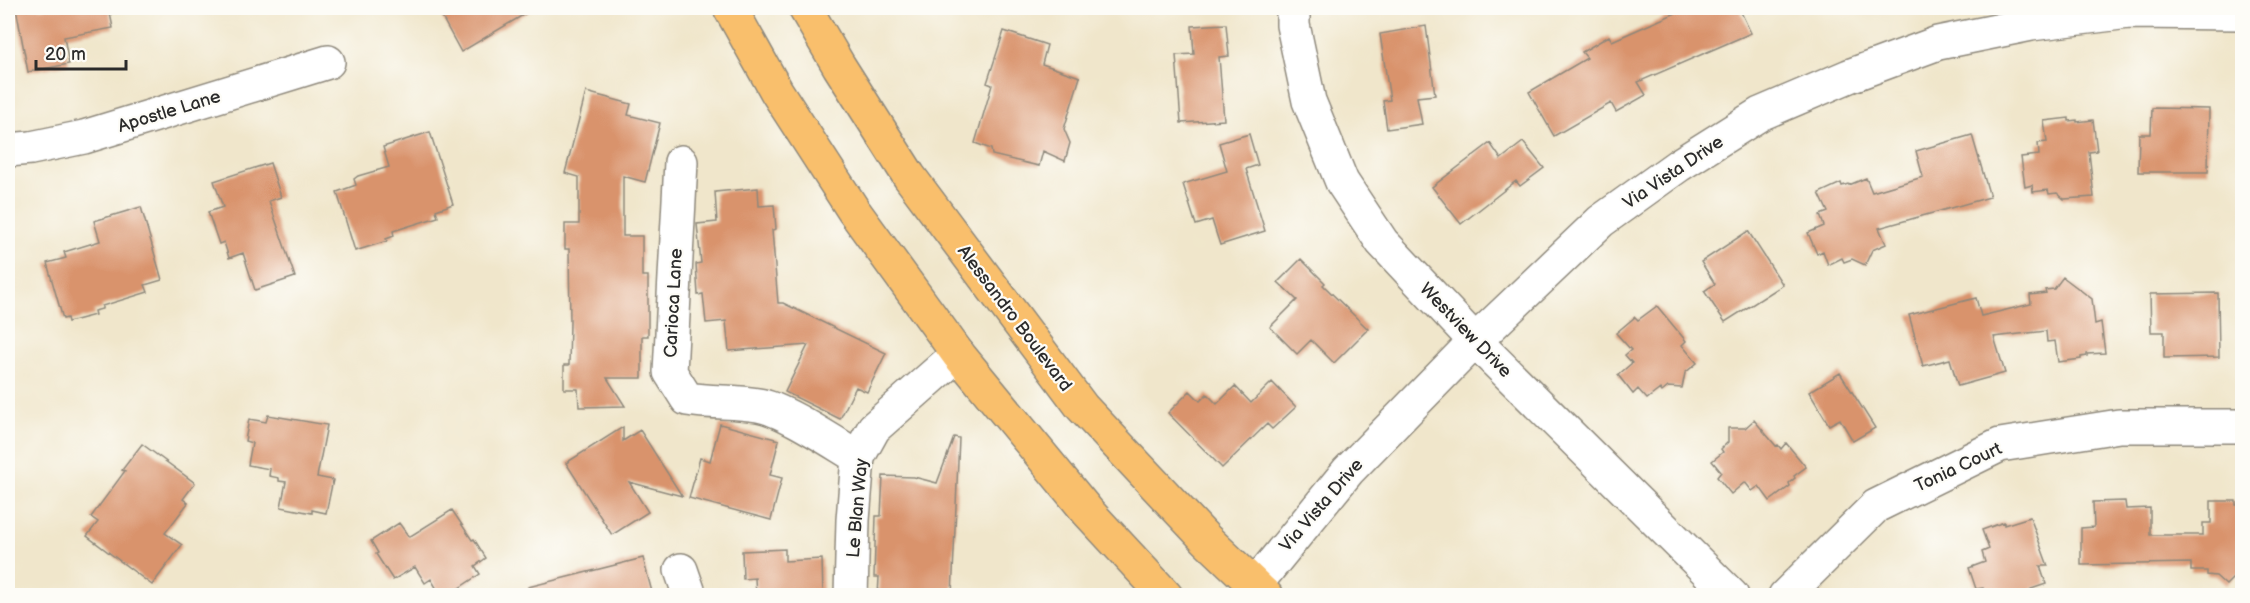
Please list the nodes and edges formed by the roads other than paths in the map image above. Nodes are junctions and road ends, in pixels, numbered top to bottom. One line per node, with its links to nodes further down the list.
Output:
1 (730, 8): 10 (main road)
2 (805, 8): 13 (main road, Alessandro Boulevard)
3 (1293, 8): 9 (street, Westview Drive)
4 (2129, 10): 5 (street, Via Vista Drive); 9 (street, Via Vista Drive)
5 (2242, 13)
6 (328, 62): 7 (street, Apostle Lane)
7 (8, 150)
8 (681, 162): 12 (street, Carioca Lane)
9 (1475, 341): 13 (street, Via Vista Drive); 16 (street, Westview Drive)
10 (958, 354): 12 (street, Le Blan Way); 15 (main road)
11 (2242, 426): 17 (street, Tonia Court)
12 (858, 457): 14 (street, Le Blan Way)
13 (1255, 592)
14 (851, 596)
15 (1166, 596)
16 (1732, 596)
17 (1785, 596)

